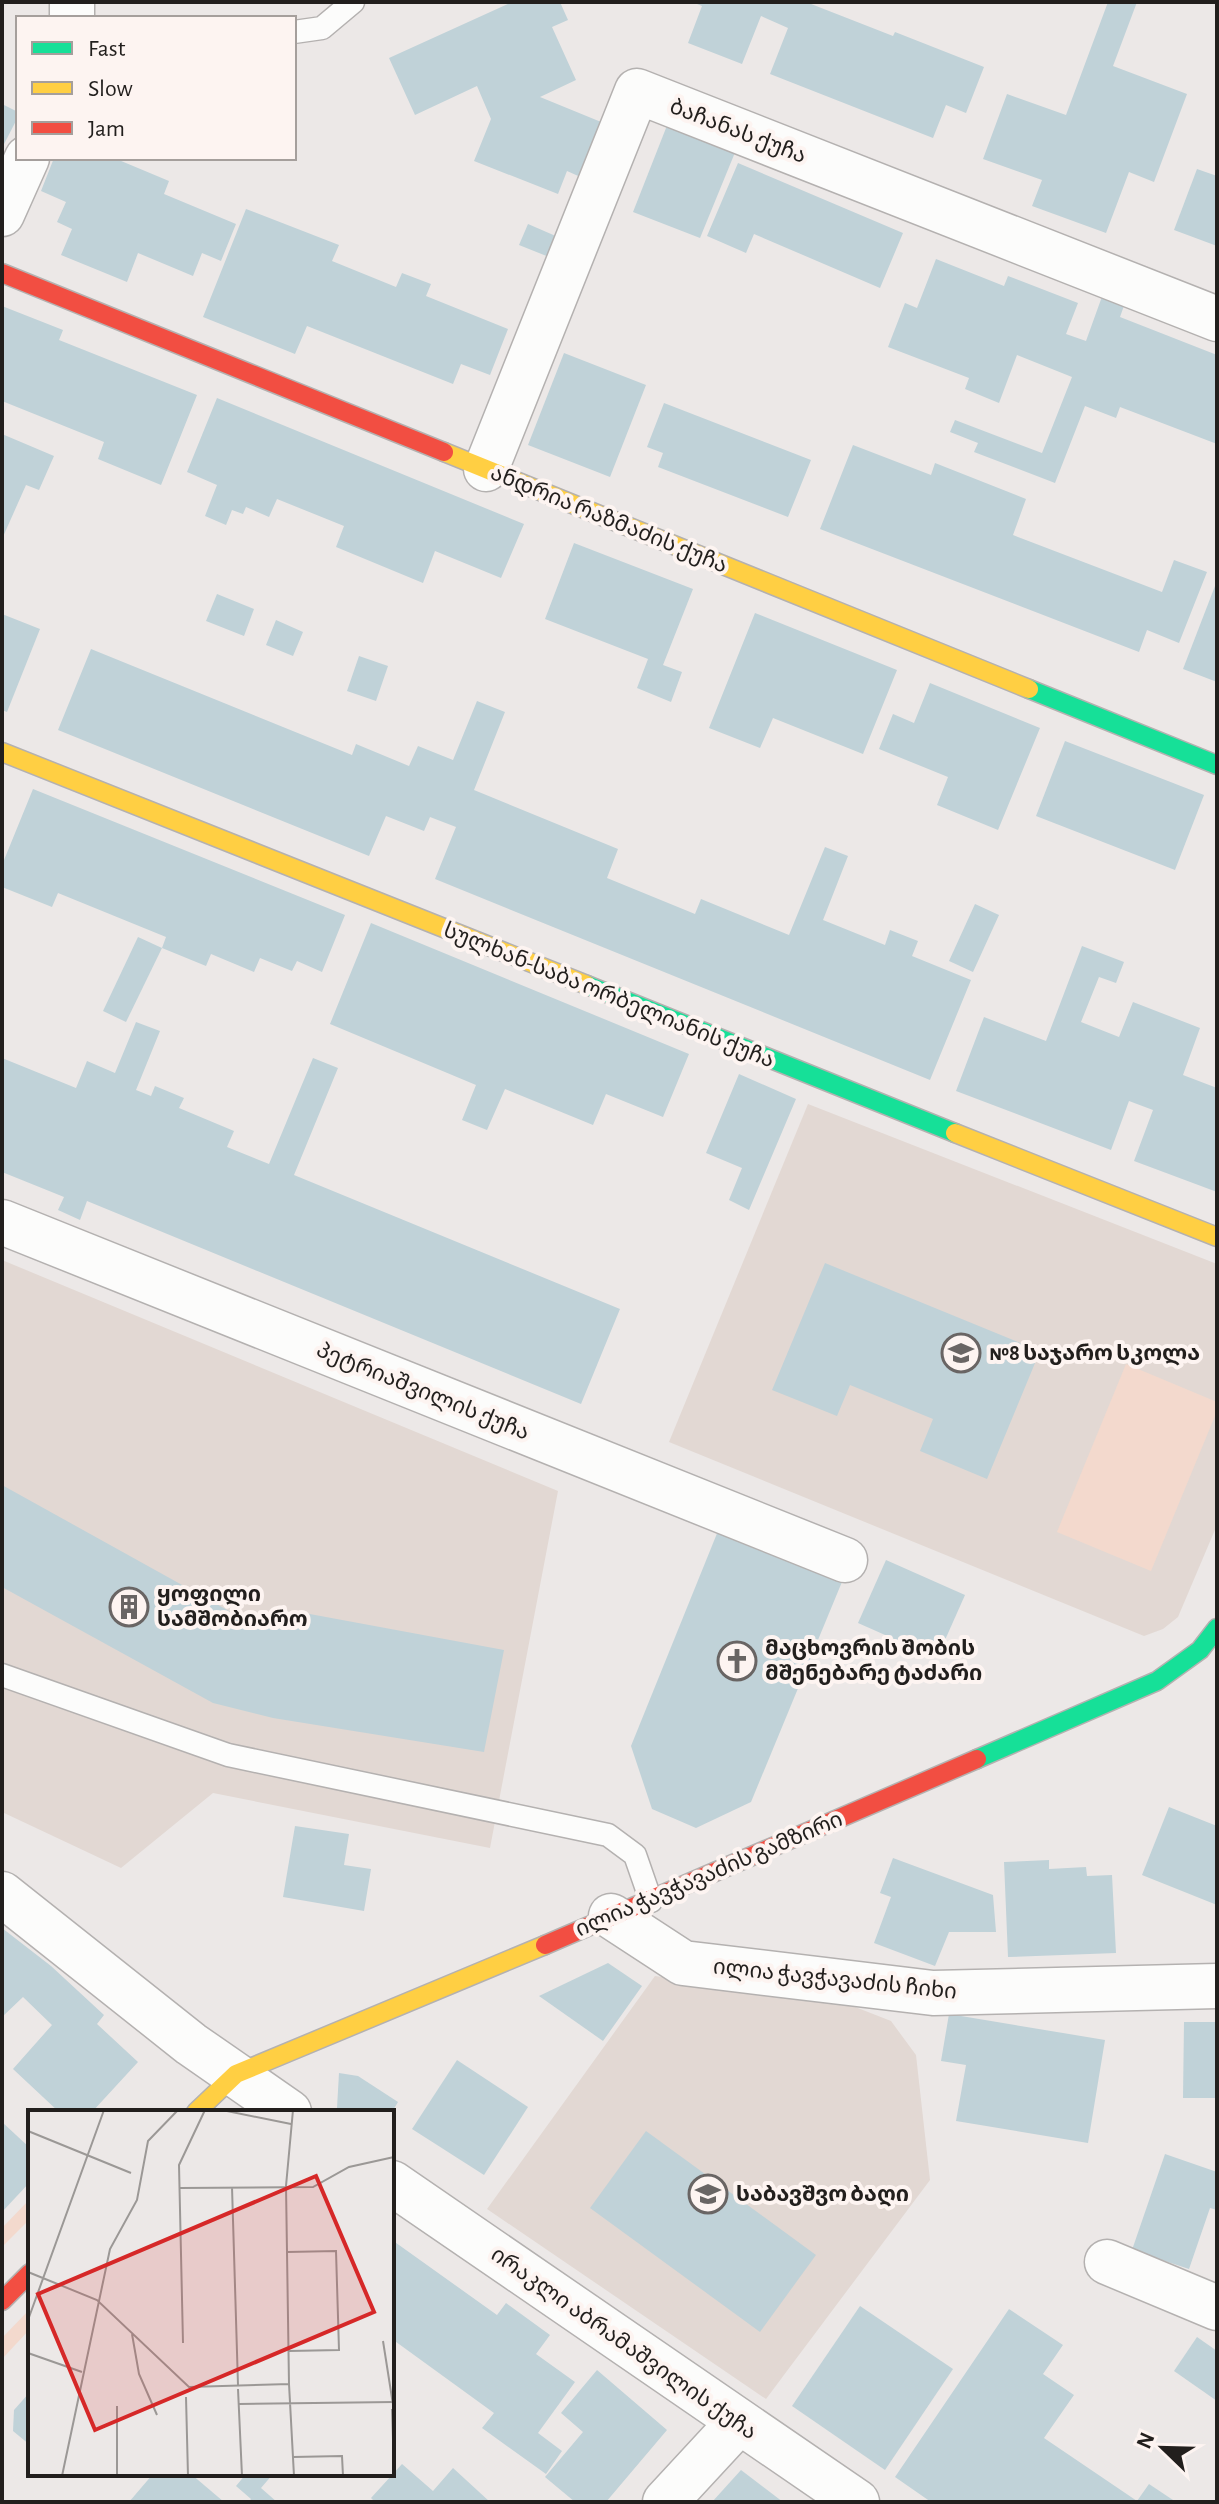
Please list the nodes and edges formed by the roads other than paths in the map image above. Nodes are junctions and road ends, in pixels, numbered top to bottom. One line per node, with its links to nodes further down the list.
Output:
1 (353, 2): 2 (lane)
2 (296, 32)
3 (26, 160): 4 (street)
4 (2, 214)
5 (2, 273): 7 (street, ანდრია რაზმაძის ქუჩა)
6 (1217, 319): 7 (street, ბაჩანას ქუჩა)
7 (486, 469): 9 (street, ანდრია რაზმაძის ქუჩა)
8 (2, 752): 11 (street, სულხან-საბა ორბელიანის ქუჩა)
9 (1217, 765)
10 (2, 1222): 12 (street, პეტრიაშვილის ქუჩა)
11 (1217, 1237)
12 (845, 1560)
13 (1217, 1628): 16 (street, ილია ჭავჭავაძის გამზირი)
14 (2, 1675): 16 (lane)
15 (2, 1894): 19 (street)
16 (651, 1901): 17 (street, ილია ჭავჭავაძის გამზირი)
17 (611, 1916): 18 (street, ილია ჭავჭავაძის ჩიხი); 19 (street, ილია ჭავჭავაძის გამზირი)
18 (1217, 1986)
19 (236, 2074): 20 (street, ილია ჭავჭავაძის გამზირი); 21 (street)
20 (198, 2110)
21 (286, 2110)
22 (394, 2184): 27 (street, ირაკლი აბრამაშვილის ქუჩა)
23 (1107, 2262): 26 (street)
24 (28, 2275): 25 (street)
25 (2, 2301)
26 (1217, 2308)
27 (739, 2422): 28 (street); 29 (street, ირაკლი აბრამაშვილის ქუჩა)
28 (665, 2502)
29 (857, 2502)

